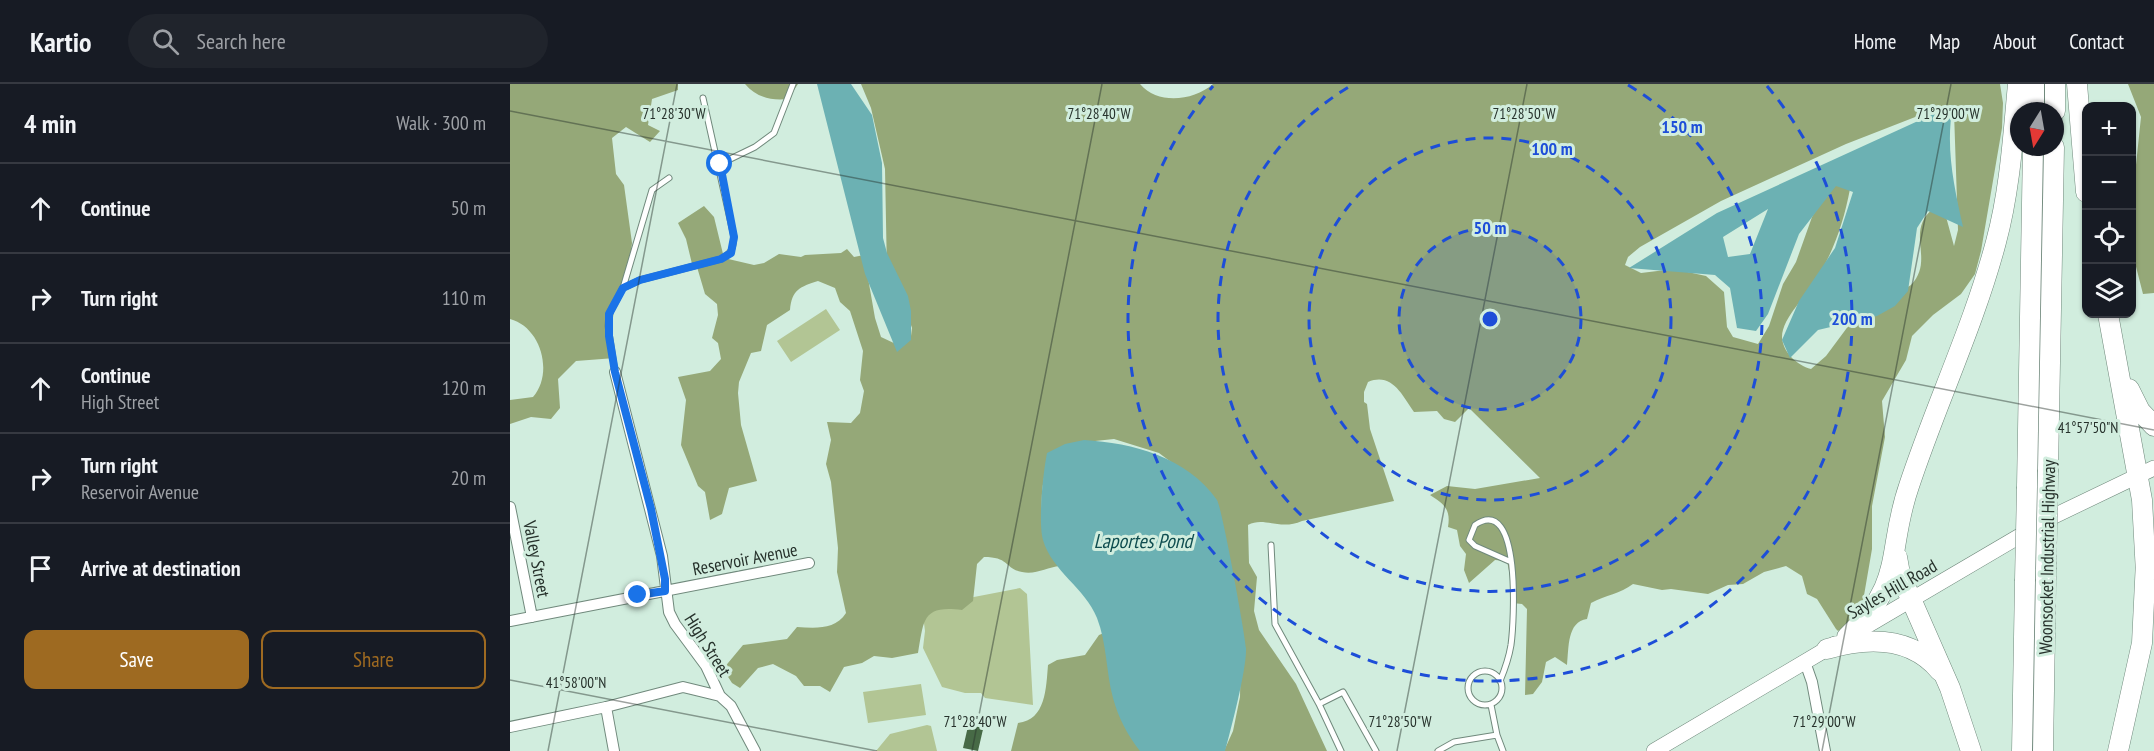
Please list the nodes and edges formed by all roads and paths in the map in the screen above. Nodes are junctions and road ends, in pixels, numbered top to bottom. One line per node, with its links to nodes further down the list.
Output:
1 (793, 84): 12 (lane)
2 (2018, 84): 21 (highway)
3 (2034, 84): 7 (highway)
4 (2055, 84): 8 (highway)
5 (2077, 84): 11 (highway)
6 (703, 98): 12 (lane)
7 (2034, 102)
8 (2055, 102)
9 (2033, 156): 50 (highway, Woonsocket Industrial Highway, bridge)
10 (2054, 156): 51 (highway, Woonsocket Industrial Highway, bridge)
11 (2083, 156)
12 (720, 164): 14 (lane)
13 (669, 178): 14 (lane)
14 (623, 288): 16 (lane)
15 (2110, 322): 17 (highway); 18 (highway)
16 (615, 372): 26 (street, High Street)
17 (2154, 426)
18 (2146, 472): 25 (highway); 27 (main road, Sayles Hill Road)
19 (510, 507): 28 (street, Valley Street)
20 (2154, 507): 25 (highway)
21 (1897, 536): 27 (highway); 30 (highway)
22 (1271, 545): 36 (lane)
23 (1509, 561): 23 (lane); 33 (lane)
24 (809, 563): 26 (street, Reservoir Avenue)
25 (2146, 573): 52 (highway)
26 (665, 591): 28 (street, Reservoir Avenue); 35 (street, High Street)
27 (1913, 599): 30 (main road, Sayles Hill Road); 34 (highway)
28 (532, 617): 29 (street, Reservoir Avenue)
29 (510, 621)
30 (1847, 637): 31 (main road, Sayles Hill Road)
31 (1827, 649): 32 (main road, Sayles Hill Road); 34 (highway)
32 (1805, 662): 47 (main road, Sayles Hill Road); 48 (street)
33 (1500, 681): 37 (lane); 37 (lane)
34 (1950, 688): 49 (highway)
35 (720, 696): 38 (street); 42 (street, High Street)
36 (1319, 704): 43 (lane); 44 (lane)
37 (1491, 705): 40 (lane)
38 (606, 707): 39 (street); 41 (street)
39 (510, 727)
40 (1497, 735): 45 (lane); 46 (lane)
41 (614, 751)
42 (755, 751)
43 (1341, 751)
44 (1376, 751)
45 (1438, 751)
46 (1503, 751)
47 (1654, 751)
48 (1825, 751)
49 (1971, 751)
50 (2022, 751)
51 (2043, 751)
52 (2118, 751)

